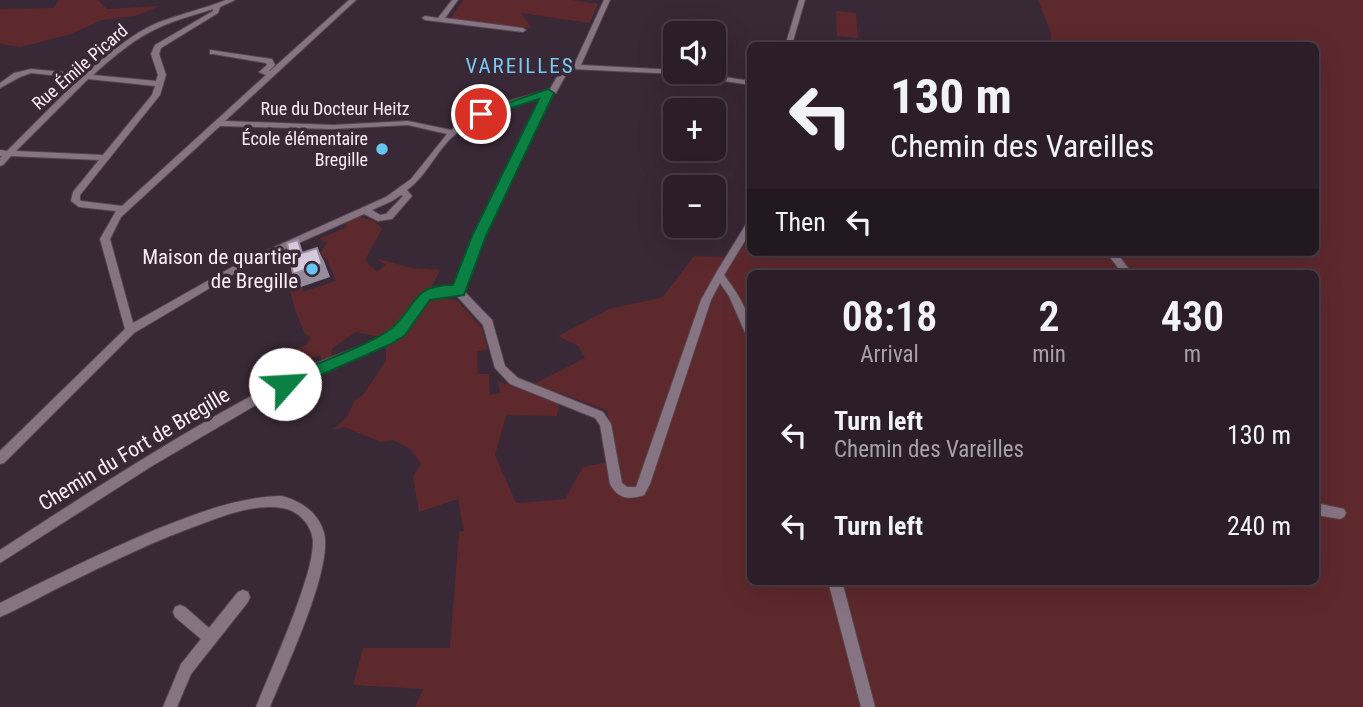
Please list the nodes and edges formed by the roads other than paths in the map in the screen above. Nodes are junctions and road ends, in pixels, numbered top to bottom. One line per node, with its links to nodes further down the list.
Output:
1 (232, 0): 6 (street, Rue Émile Picard)
2 (352, 0): 14 (street)
3 (454, 0): 8 (street)
4 (607, 0): 12 (street)
5 (802, 0): 10 (street)
6 (217, 6): 15 (street, Rue Émile Picard); 18 (street)
7 (425, 18): 8 (street)
8 (440, 20): 9 (street)
9 (523, 30)
10 (790, 42)
11 (213, 52): 14 (street)
12 (577, 67): 13 (street); 20 (street)
13 (663, 71)
14 (272, 74): 21 (street)
15 (87, 77): 18 (street); 19 (street); 24 (street, Rue Émile Picard)
16 (726, 79): 17 (street)
17 (747, 82)
18 (160, 84): 25 (street)
19 (0, 86)
20 (548, 93): 22 (street); 34 (street)
21 (216, 123): 22 (street, Rue du Docteur Heitz); 28 (street)
22 (452, 133): 27 (street)
23 (0, 153): 24 (street)
24 (10, 153): 25 (street); 26 (street, Rue Émile Picard)
25 (106, 158): 28 (street)
26 (0, 163)
27 (402, 191): 29 (street); 29 (street)
28 (123, 209): 36 (street)
29 (365, 210): 36 (street)
30 (747, 230): 33 (street)
31 (1114, 256): 32 (street)
32 (1125, 270)
33 (719, 275): 34 (street); 35 (street)
34 (458, 291): 40 (street, Chemin du Fort de Bregille)
35 (747, 325)
36 (130, 330): 37 (street)
37 (0, 459)
38 (1319, 510): 39 (street)
39 (1340, 513)
40 (0, 557)
41 (836, 585): 48 (street)
42 (243, 597): 45 (street)
43 (0, 610): 47 (street)
44 (180, 611): 45 (street)
45 (209, 637): 46 (street)
46 (170, 707)
47 (263, 707)
48 (868, 707)

